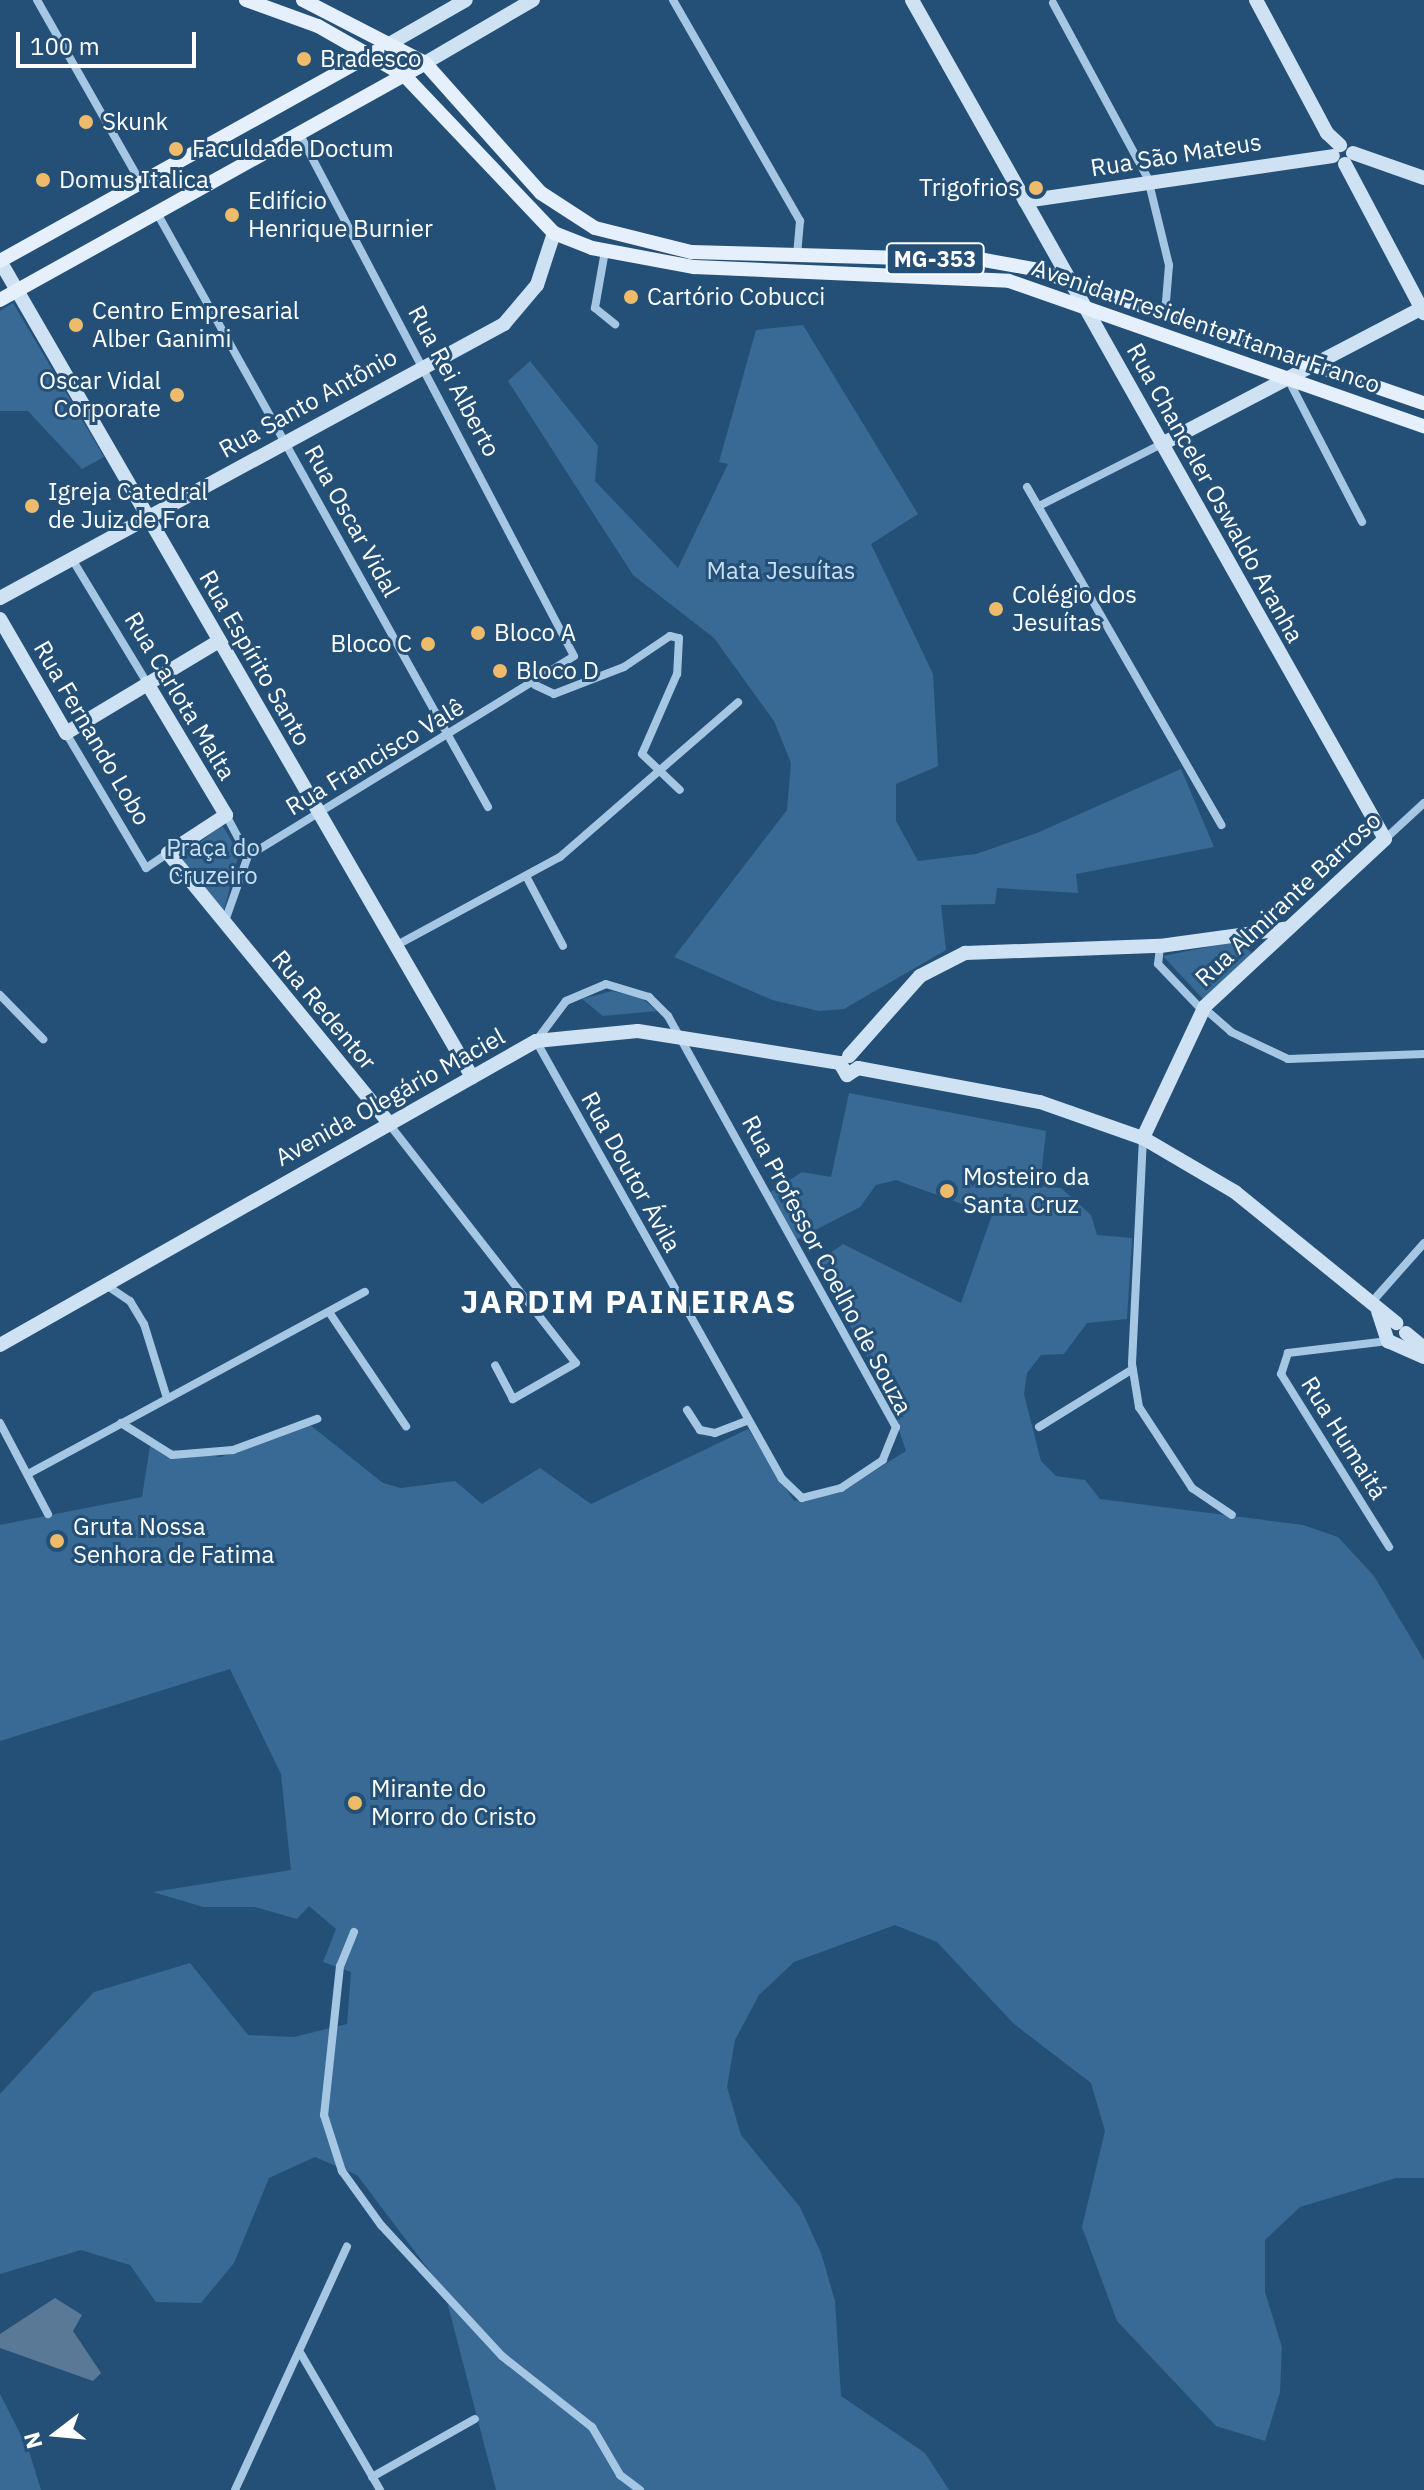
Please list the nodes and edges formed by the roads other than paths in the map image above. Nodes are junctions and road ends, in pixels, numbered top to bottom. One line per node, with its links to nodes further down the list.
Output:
1 (37, 0): 22 (street)
2 (246, 0): 10 (main road, Avenida Presidente Itamar Franco)
3 (303, 0): 11 (main road, Avenida Presidente Itamar Franco / MG-353)
4 (466, 0): 11 (street)
5 (533, 0): 13 (street)
6 (673, 0): 28 (street)
7 (912, 0): 23 (street, Rua Chanceler Oswaldo Aranha)
8 (1256, 0): 17 (street)
9 (1053, 3): 21 (street)
10 (344, 39): 12 (main road, Avenida Presidente Itamar Franco); 14 (main road)
11 (391, 43): 12 (main road); 13 (main road, Avenida Presidente Itamar Franco / MG-353)
12 (371, 54): 14 (main road); 15 (main road, Avenida Presidente Itamar Franco)
13 (425, 63): 15 (main road); 26 (main road, Avenida Presidente Itamar Franco / MG-353)
14 (352, 65): 22 (main road)
15 (404, 75): 16 (main road); 25 (main road, Avenida Presidente Itamar Franco / MG-353)
16 (299, 133): 24 (main road); 37 (street, Rua Rei Alberto)
17 (1327, 133): 18 (street); 19 (street)
18 (1343, 154): 19 (street, Rua São Mateus); 20 (street, Rua São Mateus); 34 (street)
19 (1315, 156): 21 (street, Rua São Mateus)
20 (1424, 178)
21 (1148, 179): 23 (street, Rua São Mateus); 35 (street)
22 (141, 183): 29 (main road)
23 (1025, 201): 30 (street, Rua Chanceler Oswaldo Aranha)
24 (157, 213): 31 (main road); 44 (street, Rua Oscar Vidal)
25 (554, 233): 26 (main road); 27 (main road, Avenida Presidente Itamar Franco / MG-353); 37 (street, Rua Santo Antônio)
26 (656, 245): 28 (main road, Avenida Presidente Itamar Franco / MG-353)
27 (605, 251): 33 (main road, Avenida Presidente Itamar Franco / MG-353); 36 (street)
28 (797, 257): 30 (main road, Avenida Presidente Itamar Franco / MG-353)
29 (0, 261): 31 (street, Rua Espírito Santo)
30 (1070, 281): 33 (street, Rua Chanceler Oswaldo Aranha); 35 (main road, Avenida Presidente Itamar Franco / MG-353)
31 (16, 291): 32 (main road); 48 (street, Rua Espírito Santo)
32 (0, 300)
33 (1083, 302): 39 (main road, Avenida Presidente Itamar Franco / MG-353); 45 (street, Rua Chanceler Oswaldo Aranha)
34 (1423, 310): 38 (street)
35 (1165, 314): 38 (main road, Avenida Presidente Itamar Franco / MG-353)
36 (615, 324)
37 (423, 365): 44 (street, Rua Santo Antônio); 54 (street, Rua Rei Alberto)
38 (1315, 365): 39 (street); 40 (main road); 41 (main road, Avenida Presidente Itamar Franco / MG-353)
39 (1288, 379): 40 (main road, Avenida Presidente Itamar Franco / MG-353); 42 (street); 45 (street)
40 (1317, 388): 42 (street); 43 (main road, Avenida Presidente Itamar Franco / MG-353)
41 (1424, 403)
42 (1301, 411): 49 (street)
43 (1424, 426)
44 (284, 440): 48 (street, Rua Santo Antônio); 59 (street, Rua Oscar Vidal)
45 (1162, 444): 47 (street); 67 (street, Rua Chanceler Oswaldo Aranha)
46 (1027, 487): 47 (street)
47 (1039, 506): 66 (street)
48 (147, 518): 50 (street, Rua Santo Antônio); 53 (street, Rua Espírito Santo)
49 (1362, 522)
50 (72, 559): 51 (street, Rua Santo Antônio); 55 (street, Rua Carlota Malta)
51 (0, 598)
52 (0, 619): 58 (street, Rua Fernando Lobo)
53 (219, 641): 55 (street); 64 (street, Rua Espírito Santo)
54 (573, 647): 56 (street, Rua Francisco Valê)
55 (147, 683): 58 (street); 65 (street, Rua Carlota Malta)
56 (535, 685): 59 (street, Rua Francisco Valê); 60 (street)
57 (738, 702): 60 (street)
58 (66, 733): 68 (street, Rua Fernando Lobo)
59 (448, 736): 63 (street, Rua Oscar Vidal); 64 (street, Rua Francisco Valê)
60 (659, 778): 61 (street); 70 (street)
61 (680, 790)
62 (1424, 803): 67 (street, Rua Almirante Barroso)
63 (488, 807)
64 (320, 813): 69 (street, Rua Francisco Valê); 74 (street, Rua Espírito Santo)
65 (226, 815): 68 (street, Rua Fernando Lobo); 69 (street, Rua Carlota Malta)
66 (1221, 825)
67 (1385, 839): 72 (street, Rua Almirante Barroso)
68 (168, 853): 71 (street, Rua Redentor)
69 (248, 856): 71 (street)
70 (526, 876): 74 (street); 75 (street)
71 (224, 924): 86 (street, Rua Redentor)
72 (1290, 928): 73 (street); 77 (street, Rua Almirante Barroso)
73 (1246, 934): 76 (street); 77 (street)
74 (397, 945): 85 (street, Rua Espírito Santo)
75 (563, 946)
76 (1160, 946): 79 (street); 84 (street)
77 (1256, 957): 79 (street, Rua Almirante Barroso)
78 (0, 995): 80 (street)
79 (1203, 1008): 83 (street); 87 (street, Rua Almirante Barroso)
80 (43, 1039)
81 (681, 1040): 82 (street, Avenida Olegário Maciel); 82 (street); 84 (street, Avenida Olegário Maciel); 107 (street, Rua Professor Coelho de Souza)
82 (536, 1041): 85 (street, Avenida Olegário Maciel); 102 (street, Rua Doutor Ávila)
83 (1424, 1054)
84 (849, 1062): 87 (street, Avenida Olegário Maciel)
85 (472, 1077): 86 (street, Avenida Olegário Maciel)
86 (389, 1123): 89 (street, Avenida Olegário Maciel); 97 (street, Rua Redentor)
87 (1143, 1138): 91 (street, Avenida Olegário Maciel); 98 (street, Rua Almirante Barroso)
88 (1424, 1243): 91 (street)
89 (102, 1283): 94 (street, Avenida Olegário Maciel); 99 (street)
90 (365, 1292): 92 (street)
91 (1374, 1307): 93 (street, Avenida Olegário Maciel)
92 (329, 1312): 99 (street); 105 (street)
93 (1395, 1334): 95 (street); 96 (street); 111 (street, Rua Humaitá)
94 (0, 1345)
95 (1424, 1348)
96 (1424, 1357)
97 (495, 1365)
98 (1133, 1369): 106 (street); 110 (street, Rua Almirante Barroso)
99 (166, 1395): 104 (street)
100 (687, 1410): 102 (street)
101 (317, 1419): 104 (street)
102 (746, 1421): 107 (street, Rua Doutor Ávila)
103 (0, 1423): 108 (street)
104 (121, 1423): 108 (street)
105 (406, 1426)
106 (1039, 1427)
107 (762, 1449)
108 (28, 1474): 109 (street)
109 (48, 1514)
110 (1232, 1515)
111 (1389, 1547)
112 (354, 1932): 119 (street)
113 (347, 2246): 114 (street)
114 (301, 2354): 116 (street); 117 (street)
115 (475, 2419): 116 (street)
116 (372, 2477): 118 (street)
117 (235, 2490)
118 (380, 2490)
119 (640, 2490)

